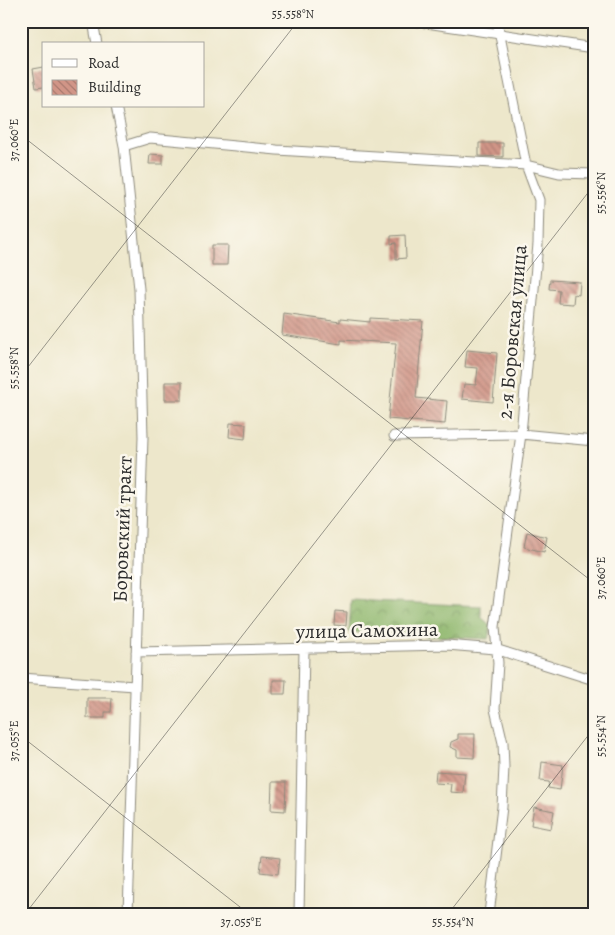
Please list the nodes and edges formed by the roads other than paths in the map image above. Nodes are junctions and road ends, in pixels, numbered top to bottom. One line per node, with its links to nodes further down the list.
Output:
1 (93, 21): 5 (street)
2 (413, 21): 4 (street)
3 (497, 21): 4 (street, 2-я Боровская улица)
4 (500, 34): 6 (street); 9 (street, 2-я Боровская улица)
5 (97, 42)
6 (594, 48)
7 (116, 108): 8 (street, Боровский тракт)
8 (124, 146): 9 (street); 16 (street, Боровский тракт)
9 (526, 165): 10 (street); 11 (street, 2-я Боровская улица)
10 (594, 174)
11 (521, 434): 12 (street); 13 (street); 15 (street, 2-я Боровская улица)
12 (394, 436)
13 (594, 441)
14 (304, 649): 15 (street, улица Самохина); 16 (street, улица Самохина); 21 (street)
15 (495, 649): 18 (street, улица Самохина); 22 (street, 2-я Боровская улица)
16 (136, 652): 19 (street, Боровский тракт)
17 (21, 678): 19 (street)
18 (594, 680)
19 (135, 686): 20 (street, Боровский тракт)
20 (128, 914)
21 (299, 914)
22 (489, 914)

